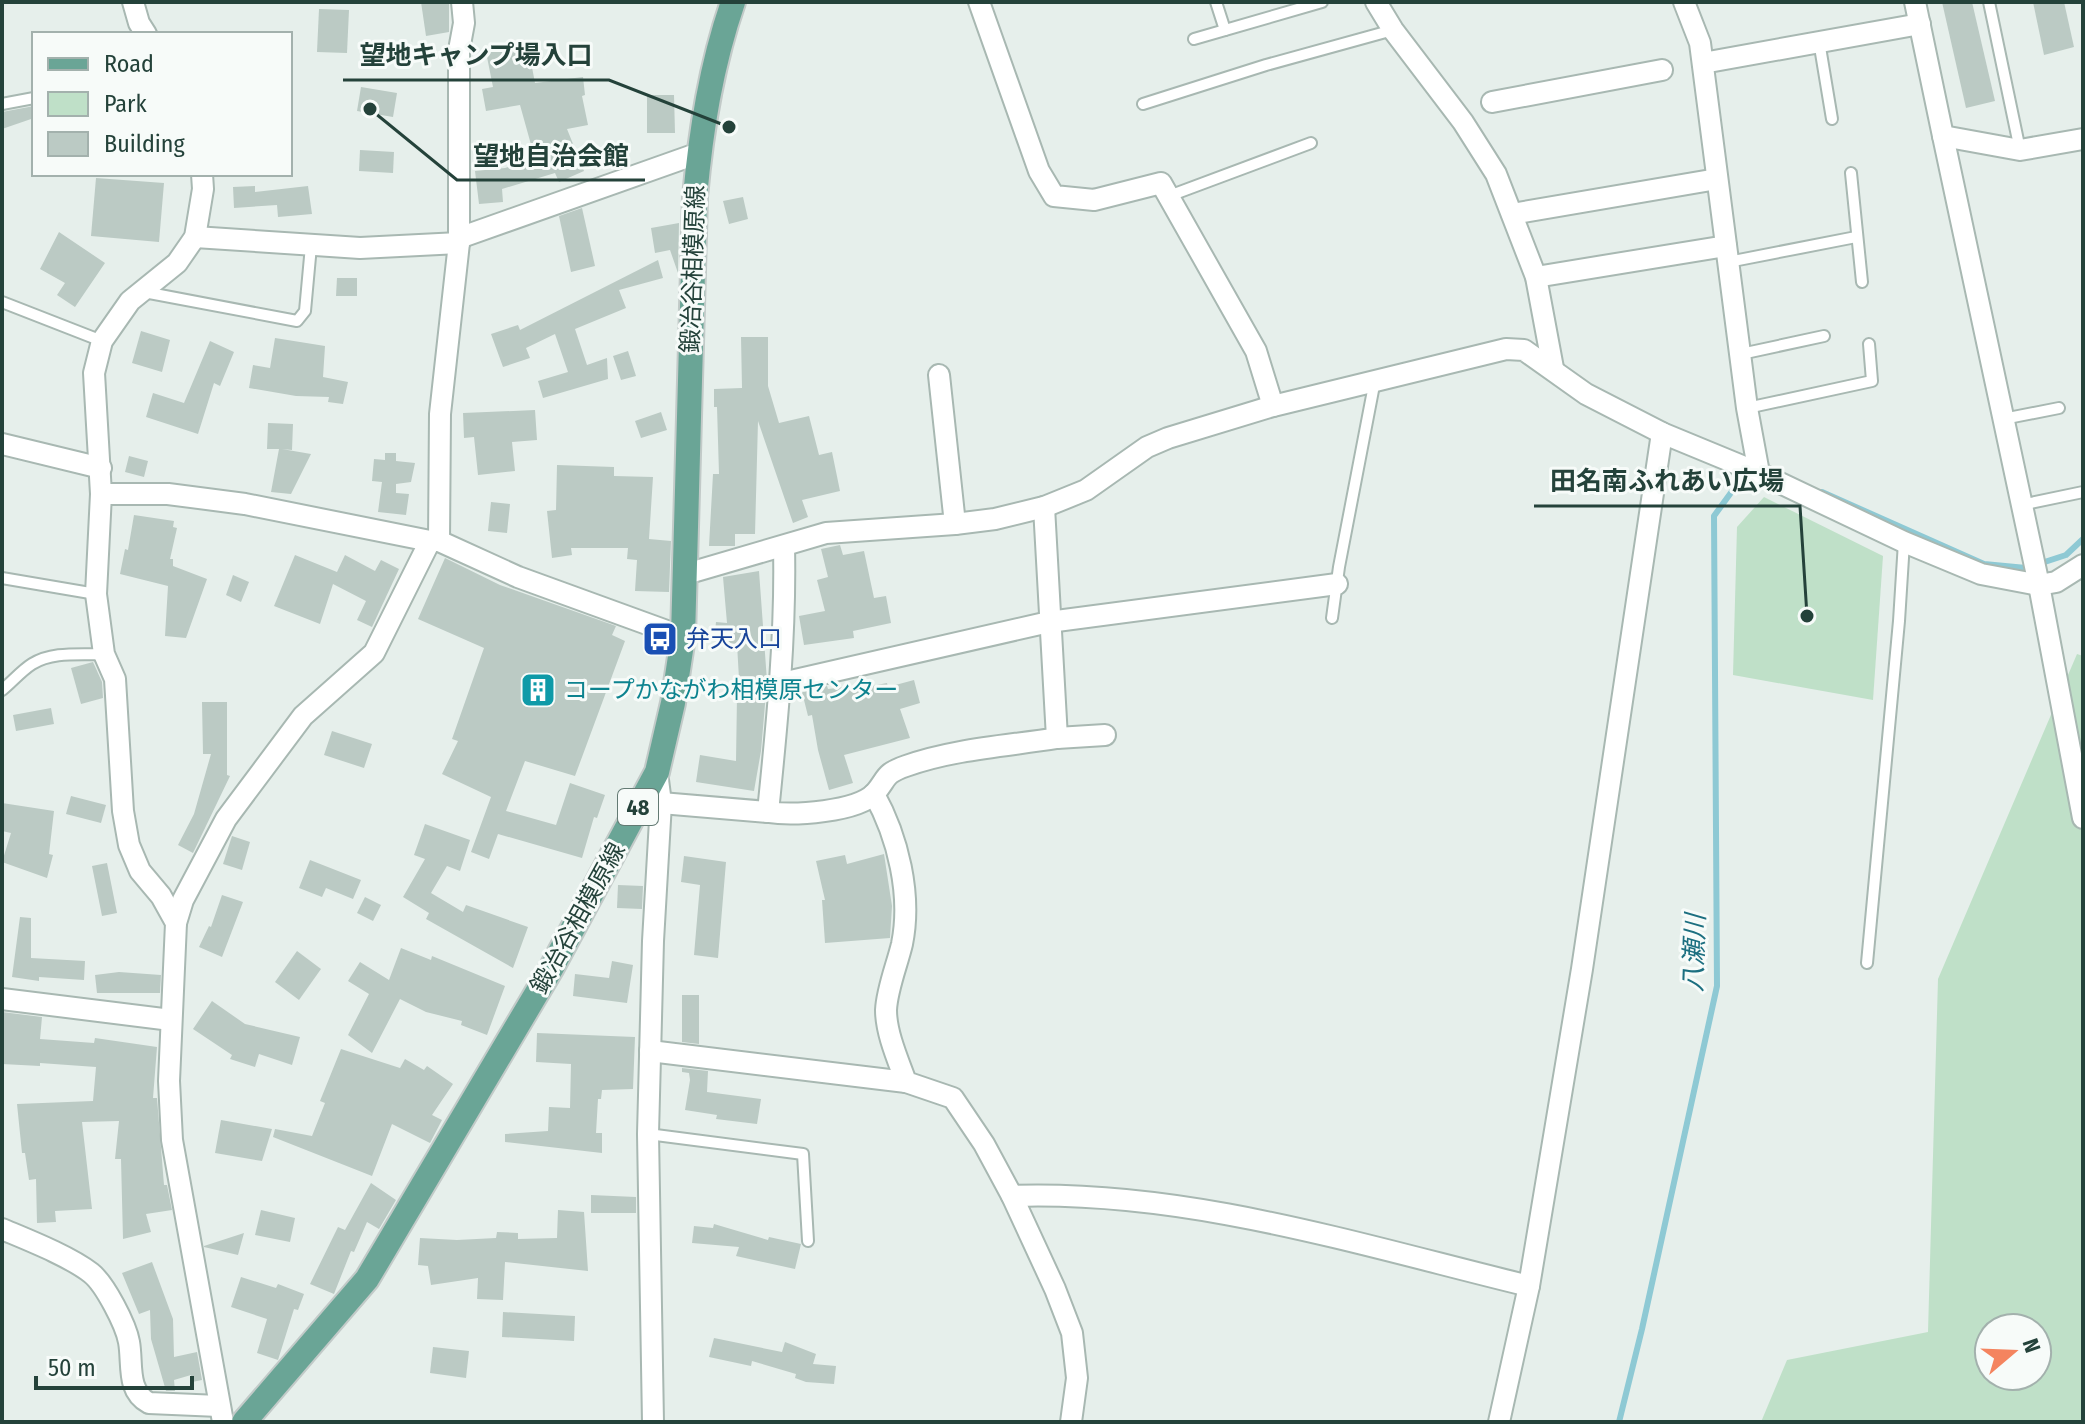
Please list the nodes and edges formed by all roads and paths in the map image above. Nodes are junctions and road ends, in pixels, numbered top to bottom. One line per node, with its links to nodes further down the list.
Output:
1 (133, 2): 14 (street)
2 (462, 2): 36 (street)
3 (733, 2): 28 (main road, 鍛冶谷相模原線 / 48)
4 (979, 2): 32 (street)
5 (1216, 2): 12 (lane)
6 (1322, 2): 12 (lane)
7 (1376, 2): 13 (street)
8 (1684, 2): 17 (street)
9 (1915, 2): 11 (street)
10 (1989, 2): 27 (lane)
11 (1920, 24): 16 (street); 24 (street)
12 (1225, 30): 15 (lane)
13 (1393, 30): 22 (lane); 33 (street)
14 (145, 32)
15 (1194, 39)
16 (1819, 41): 17 (street); 23 (lane)
17 (1703, 63): 31 (street)
18 (1662, 70): 20 (street)
19 (32, 98): 21 (lane)
20 (1492, 102)
21 (2, 104)
22 (1143, 104)
23 (1832, 119)
24 (1943, 136): 27 (street); 53 (street)
25 (2083, 139): 27 (street)
26 (1311, 143): 32 (lane)
27 (2020, 150)
28 (699, 153): 36 (street); 67 (main road, 鍛冶谷相模原線 / 48)
29 (1851, 173): 35 (lane)
30 (202, 176): 34 (street)
31 (1717, 179): 33 (street); 38 (street)
32 (1169, 196): 50 (street)
33 (1512, 214): 39 (street)
34 (195, 237): 37 (street); 41 (street)
35 (1856, 237): 38 (lane); 40 (lane)
36 (459, 241): 37 (street); 63 (street)
37 (311, 246): 41 (lane)
38 (1727, 254): 39 (street); 46 (street)
39 (1536, 277): 47 (street)
40 (1862, 282)
41 (144, 292): 44 (street)
42 (2, 302): 44 (lane)
43 (1824, 336): 46 (lane)
44 (102, 341): 56 (street)
45 (1869, 344): 51 (lane)
46 (1741, 354): 51 (street)
47 (1553, 368): 49 (street); 54 (street)
48 (939, 375): 62 (street)
49 (1375, 380): 50 (street); 70 (lane)
50 (1273, 406): 61 (street)
51 (1747, 408): 57 (street)
52 (2059, 408): 53 (lane)
53 (2003, 419): 60 (street)
54 (1662, 433): 57 (street); 95 (street)
55 (2, 444): 56 (street)
56 (101, 468): 59 (street)
57 (1759, 473): 64 (street)
58 (2083, 492): 60 (lane)
59 (101, 494): 63 (street); 71 (street)
60 (2021, 505): 69 (street)
61 (1044, 507): 62 (street); 73 (street)
62 (955, 524): 65 (street)
63 (435, 541): 74 (street); 85 (street)
64 (1904, 542): 69 (street); 86 (lane)
65 (784, 546): 67 (street); 76 (street)
66 (2083, 565): 69 (street)
67 (686, 574): 74 (main road, 鍛冶谷相模原線 / 48)
68 (2, 578): 71 (lane)
69 (2038, 582): 84 (street)
70 (1337, 584): 72 (lane); 73 (street)
71 (96, 594): 75 (street)
72 (1332, 618)
73 (1049, 622): 76 (street); 79 (street)
74 (683, 637): 80 (main road, 鍛冶谷相模原線 / 48)
75 (104, 654): 77 (lane); 85 (street)
76 (782, 683): 83 (street)
77 (2, 690)
78 (1105, 735): 79 (street)
79 (1057, 738): 81 (street)
80 (657, 772): 82 (street); 97 (main road, 鍛冶谷相模原線 / 48)
81 (874, 794): 83 (street); 90 (street)
82 (661, 803): 83 (street); 89 (street)
83 (768, 812)
84 (2083, 818)
85 (176, 923): 88 (street)
86 (1867, 963)
87 (2, 999): 88 (street)
88 (171, 1020): 96 (street)
89 (650, 1051): 90 (street); 91 (street)
90 (906, 1082): 92 (street)
91 (648, 1134): 94 (lane); 98 (street)
92 (1012, 1196): 95 (street); 99 (street)
93 (2, 1229): 96 (street)
94 (808, 1241)
95 (1529, 1286): 100 (street)
96 (221, 1414)
97 (244, 1422)
98 (653, 1422)
99 (1071, 1422)
100 (1499, 1422)

